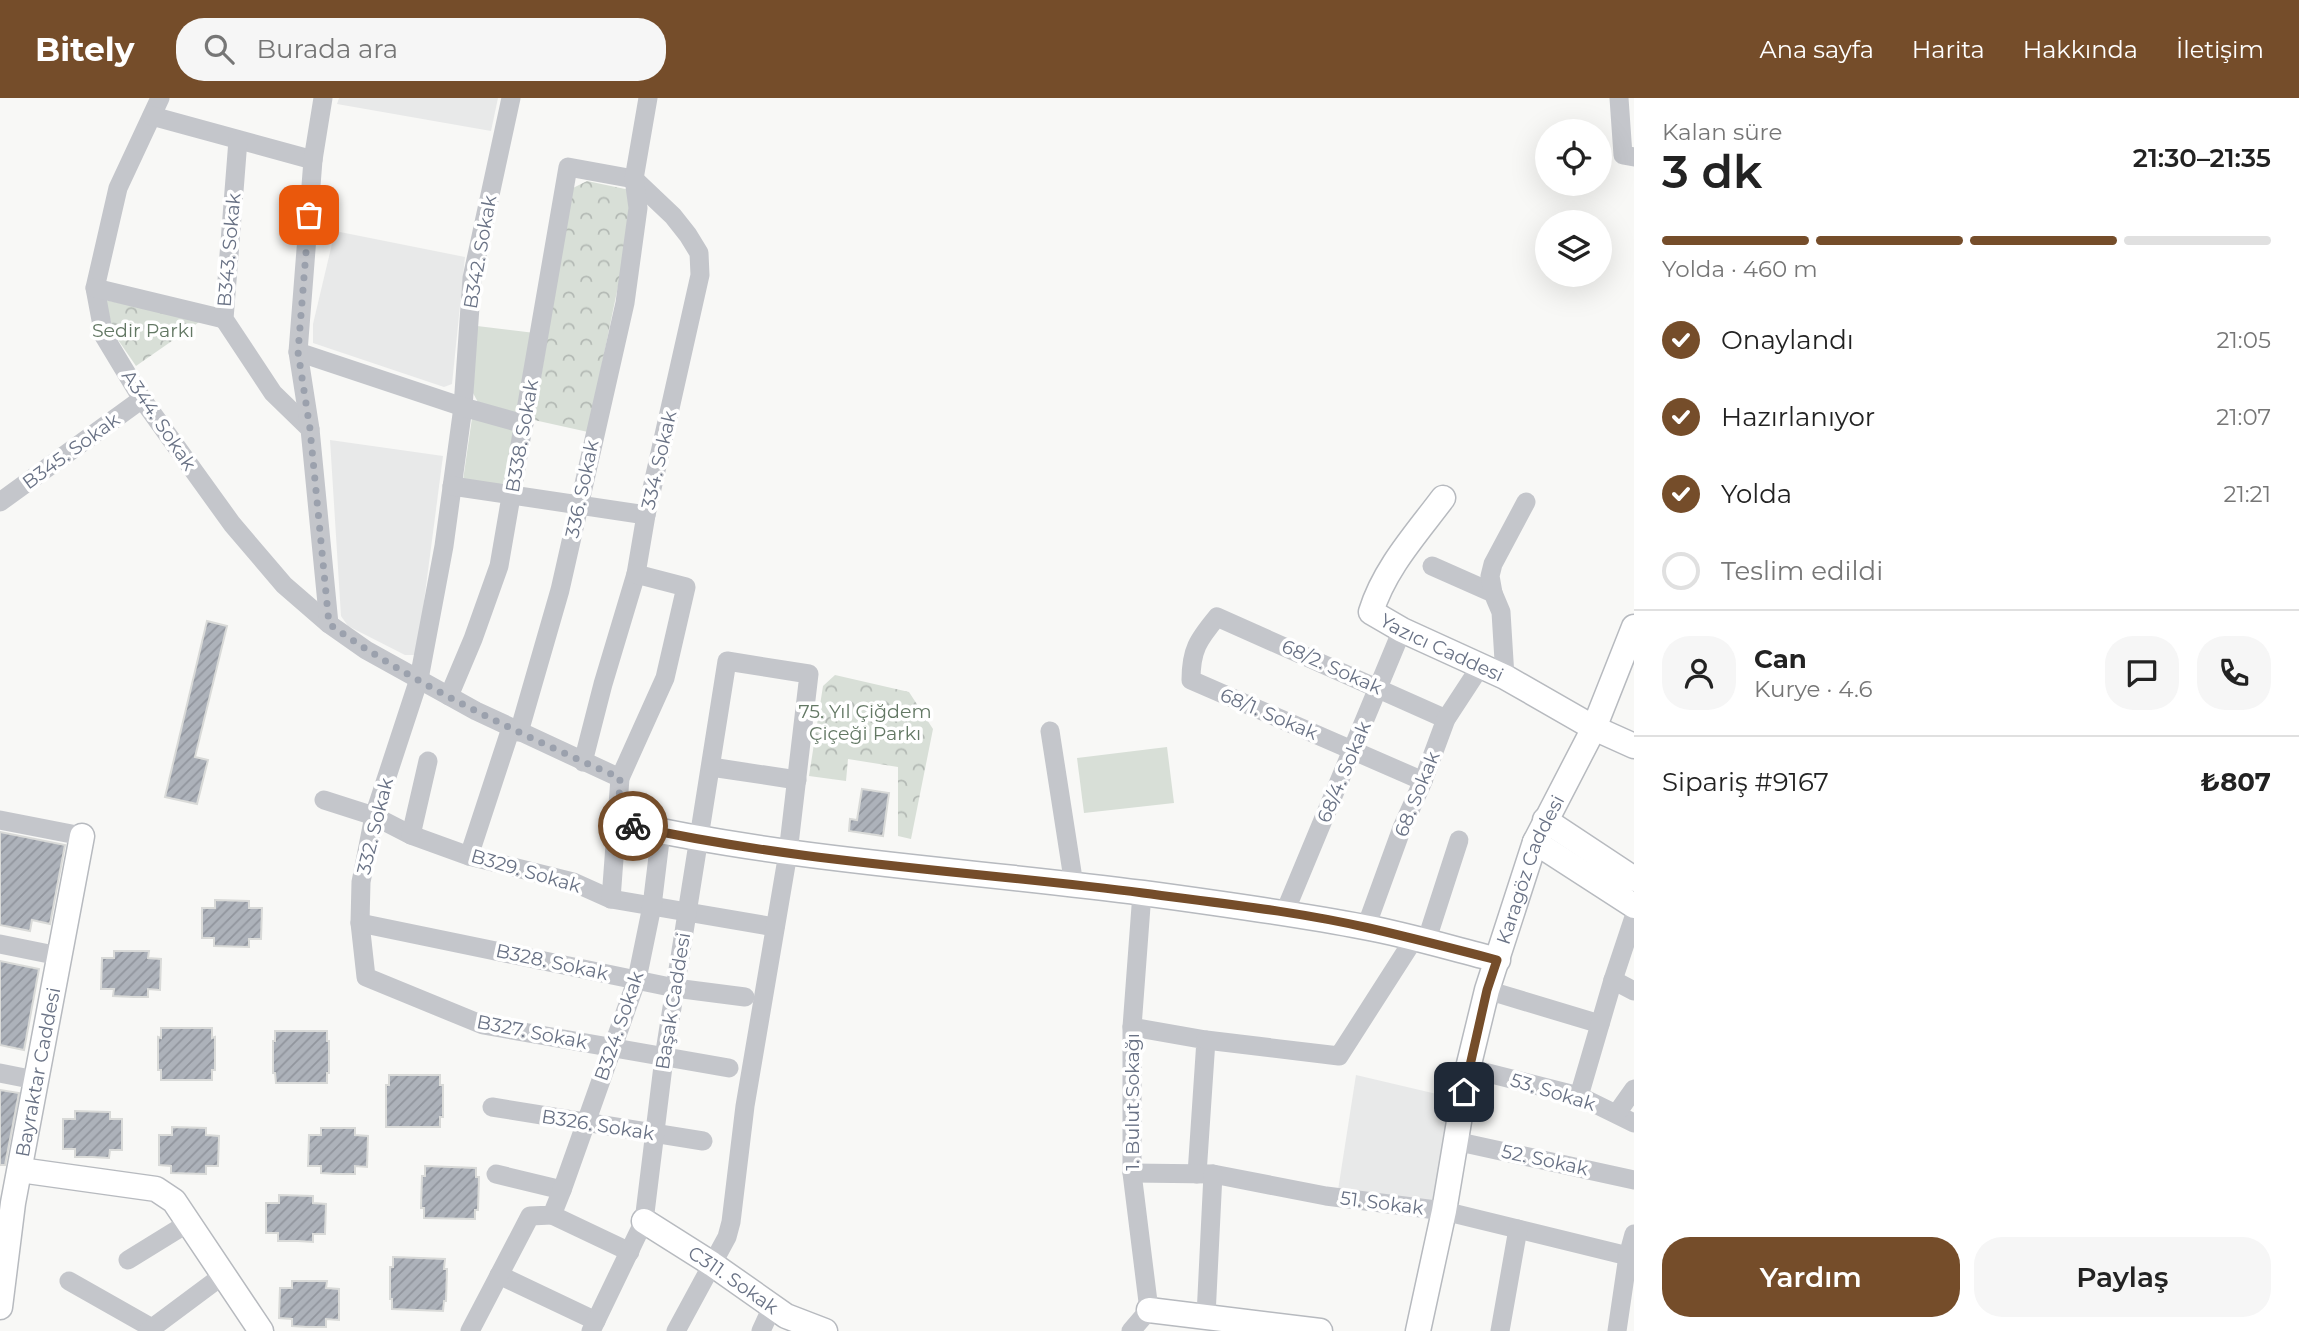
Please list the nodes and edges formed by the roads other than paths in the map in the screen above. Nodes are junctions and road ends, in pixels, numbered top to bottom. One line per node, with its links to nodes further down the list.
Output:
1 (323, 98): 8 (street)
2 (511, 98): 14 (street, B342. Sokak)
3 (648, 98): 9 (street, 336. Sokak)
4 (1619, 98): 7 (street)
5 (156, 107): 6 (street); 10 (street, A344. Sokak)
6 (238, 139): 8 (street); 11 (street, B343. Sokak)
7 (1629, 156)
8 (313, 160): 12 (street)
9 (634, 179): 15 (street, B338. Sokak); 22 (street, 336. Sokak); 23 (street, 334. Sokak)
10 (95, 288): 11 (street); 13 (street, A344. Sokak)
11 (224, 319): 16 (street, B343. Sokak)
12 (298, 352): 14 (street); 16 (street)
13 (142, 399): 20 (street, B345. Sokak); 28 (street, A344. Sokak)
14 (463, 407): 15 (street); 17 (street, B342. Sokak)
15 (524, 424): 18 (street, B338. Sokak)
16 (310, 429): 28 (street)
17 (452, 486): 18 (street); 33 (street, B342. Sokak)
18 (511, 495): 22 (street); 35 (street, B338. Sokak)
19 (1443, 498): 30 (main road, Yazıcı Caddesi)
20 (0, 502)
21 (1526, 502): 26 (street)
22 (578, 506): 23 (street); 38 (street, 336. Sokak)
23 (646, 515): 25 (street, 334. Sokak)
24 (1432, 566): 26 (street)
25 (636, 574): 43 (street, 334. Sokak); 45 (street)
26 (1493, 593): 32 (street)
27 (1217, 617): 34 (street, 68/2. Sokak); 41 (street, 68/1. Sokak)
28 (329, 624): 33 (street, A344. Sokak)
29 (1634, 627): 37 (main road, Karagöz Caddesi)
30 (1402, 630): 31 (main road, Yazıcı Caddesi); 34 (street, 68/4. Sokak)
31 (1480, 667): 32 (main road, Yazıcı Caddesi); 36 (street, 68. Sokak)
32 (1504, 677): 37 (main road, Yazıcı Caddesi)
33 (419, 679): 35 (street, A344. Sokak); 49 (street, 332. Sokak)
34 (1378, 687): 36 (street, 68/2. Sokak); 41 (street, 68/4. Sokak)
35 (449, 696): 38 (street, A344. Sokak)
36 (1447, 719): 47 (street, 68. Sokak)
37 (1594, 728): 40 (main road, Yazıcı Caddesi); 51 (main road, Karagöz Caddesi)
38 (515, 730): 43 (street, A344. Sokak); 60 (street, 336. Sokak)
39 (1049, 731): 62 (street)
40 (1634, 746)
41 (1354, 750): 47 (street, 68/1. Sokak); 68 (street, 68/4. Sokak)
42 (429, 761): 54 (street)
43 (583, 762): 45 (street, A344. Sokak)
44 (711, 767): 46 (street); 46 (street, Başak Caddesi); 56 (street, Başak Caddesi)
45 (620, 778): 52 (street)
46 (797, 780): 59 (street)
47 (1423, 781): 72 (street, 68. Sokak)
48 (324, 800): 49 (street, B329. Sokak)
49 (374, 816): 54 (street, B329. Sokak); 70 (street, 332. Sokak)
50 (0, 820): 55 (street)
51 (1545, 820): 58 (main road, Karagöz Caddesi); 61 (main road)
52 (618, 822): 53 (main road); 64 (street)
53 (661, 832): 56 (main road); 65 (street, B324. Sokak)
54 (411, 835): 60 (street, B329. Sokak)
55 (82, 836): 75 (main road, Bayraktar Caddesi)
56 (699, 840): 59 (main road); 67 (street, Başak Caddesi)
57 (1459, 840): 73 (street)
58 (1535, 842): 66 (main road); 76 (main road, Karagöz Caddesi)
59 (788, 852): 62 (main road); 71 (street)
60 (469, 856): 64 (street, B329. Sokak)
61 (1634, 878)
62 (1074, 885): 63 (main road)
63 (1142, 893): 68 (main road); 85 (street, 1. Bulut Sokağı)
64 (611, 899): 65 (street, B329. Sokak)
65 (652, 906): 67 (street, B329. Sokak); 78 (street, B324. Sokak)
66 (1634, 906)
67 (688, 913): 71 (street, B329. Sokak); 80 (street, Başak Caddesi)
68 (1284, 914): 72 (main road)
69 (1634, 916): 79 (street)
70 (360, 923): 77 (street, 332. Sokak); 78 (street, B328. Sokak)
71 (775, 927): 117 (street)
72 (1366, 927): 73 (main road)
73 (1420, 941): 76 (main road); 86 (street)
74 (0, 944): 75 (street)
75 (59, 956): 92 (main road, Bayraktar Caddesi)
76 (1497, 960): 81 (main road, Karagöz Caddesi)
77 (366, 977): 87 (street, B327. Sokak)
78 (637, 979): 80 (street, B328. Sokak); 87 (street, B324. Sokak)
79 (1613, 980): 82 (street); 84 (street)
80 (675, 988): 83 (street, B328. Sokak); 88 (street, Başak Caddesi)
81 (1487, 990): 84 (street); 90 (main road, Karagöz Caddesi)
82 (1634, 991)
83 (745, 998)
84 (1600, 1024): 94 (street)
85 (1132, 1027): 86 (street); 102 (street, 1. Bulut Sokağı)
86 (1206, 1040): 104 (street)
87 (612, 1047): 88 (street, B327. Sokak); 97 (street, B324. Sokak)
88 (664, 1058): 89 (street, B327. Sokak); 98 (street, Başak Caddesi)
89 (729, 1068)
90 (1468, 1068): 94 (street, 53. Sokak); 100 (main road, Karagöz Caddesi)
91 (0, 1073): 92 (street)
92 (35, 1080): 101 (main road, Bayraktar Caddesi)
93 (1634, 1089): 96 (street)
94 (1579, 1096): 96 (street, 53. Sokak)
95 (492, 1107): 97 (street, B326. Sokak)
96 (1626, 1118)
97 (585, 1123): 98 (street, B326. Sokak); 106 (street, B324. Sokak)
98 (653, 1134): 99 (street, B326. Sokak); 110 (street, Başak Caddesi)
99 (703, 1141)
100 (1455, 1141): 105 (street, 52. Sokak); 108 (main road, Karagöz Caddesi)
101 (20, 1170): 107 (main road, Bayraktar Caddesi); 111 (main road)
102 (1132, 1173): 104 (street, 51. Sokak); 122 (street, 1. Bulut Sokağı)
103 (496, 1174): 106 (street)
104 (1205, 1174): 108 (street, 51. Sokak); 124 (street)
105 (1634, 1180)
106 (562, 1190): 109 (street, B324. Sokak)
107 (7, 1202): 121 (main road, Bayraktar Caddesi)
108 (1444, 1211): 112 (street, 51. Sokak); 134 (main road, Karagöz Caddesi)
109 (552, 1215): 114 (street); 118 (street)
110 (644, 1220): 114 (street, Başak Caddesi); 117 (main road, C311. Sokak)
111 (188, 1223): 116 (street); 119 (main road)
112 (1518, 1229): 115 (street, 51. Sokak); 135 (street)
113 (1634, 1234): 115 (street)
114 (630, 1252): 125 (street, Başak Caddesi)
115 (1628, 1256): 136 (street)
116 (128, 1260)
117 (712, 1264): 123 (main road, C311. Sokak); 129 (street)
118 (499, 1275): 125 (street); 128 (street)
119 (222, 1276): 126 (street); 127 (main road)
120 (69, 1281): 126 (street)
121 (0, 1307)
122 (1149, 1310): 124 (main road); 132 (street)
123 (785, 1318): 130 (street); 131 (main road, C311. Sokak)
124 (1219, 1322): 133 (main road)
125 (594, 1326)
126 (150, 1329)
127 (261, 1331)
128 (470, 1331)
129 (676, 1331)
130 (761, 1331)
131 (825, 1331)
132 (1131, 1331)
133 (1320, 1331)
134 (1418, 1331)
135 (1500, 1331)
136 (1617, 1331)

